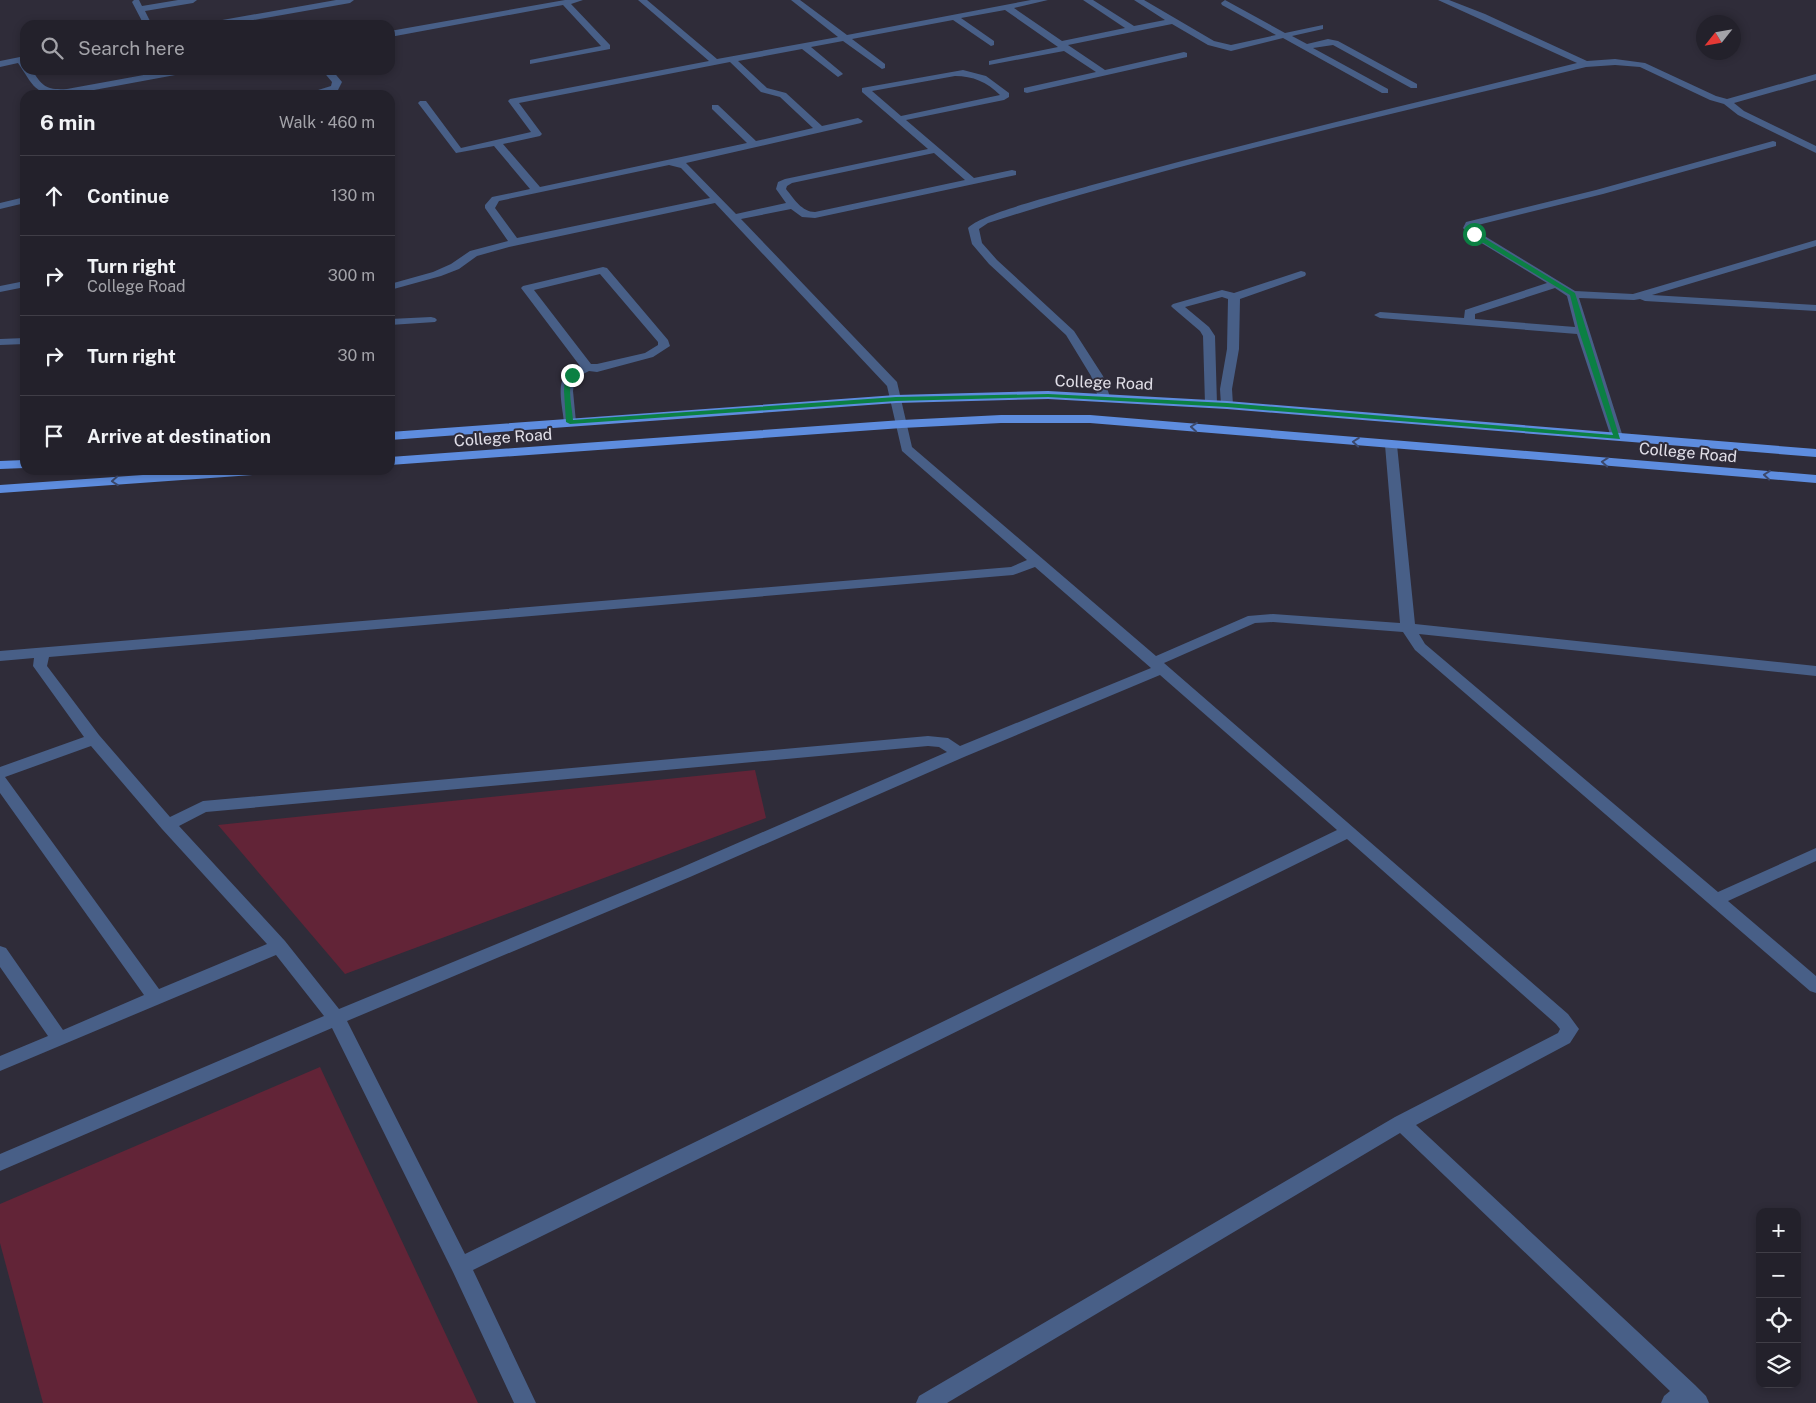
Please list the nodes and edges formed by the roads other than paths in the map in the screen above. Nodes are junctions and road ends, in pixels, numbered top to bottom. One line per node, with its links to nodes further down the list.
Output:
1 (135, 0): 14 (street)
2 (193, 0): 14 (street)
3 (350, 0): 17 (street)
4 (577, 0): 11 (street)
5 (642, 0): 31 (street)
6 (797, 0): 23 (street)
7 (1044, 0): 13 (street)
8 (1087, 0): 20 (street)
9 (1138, 0): 18 (street)
10 (1442, 0): 35 (street)
11 (565, 2): 21 (street); 30 (street)
12 (1226, 3): 22 (street)
13 (1006, 7): 15 (street); 26 (street)
14 (139, 9): 16 (street)
15 (954, 17): 23 (street); 24 (street)
16 (145, 20)
17 (238, 20)
18 (1172, 21): 20 (street); 22 (street)
19 (1320, 27): 22 (street)
20 (1133, 29): 26 (street)
21 (395, 33)
22 (1284, 35): 27 (street)
23 (845, 39): 25 (street); 36 (street)
24 (991, 43)
25 (804, 46): 29 (street); 38 (street)
26 (1062, 46): 32 (street); 37 (street)
27 (1307, 48): 43 (street); 48 (street)
28 (1184, 55): 37 (street)
29 (731, 59): 31 (street); 54 (street)
30 (533, 62)
31 (715, 62): 55 (street)
32 (992, 63)
33 (0, 64): 34 (street)
34 (20, 64)
35 (1586, 64): 49 (street); 88 (street)
36 (882, 66)
37 (1104, 73): 47 (street)
38 (838, 74)
39 (32, 75): 44 (street)
40 (154, 75): 45 (street)
41 (332, 75): 46 (street)
42 (1816, 77): 49 (street)
43 (1414, 86)
44 (42, 90)
45 (77, 90)
46 (327, 90)
47 (1027, 90)
48 (1385, 91)
49 (1727, 102): 59 (street)
50 (423, 103): 55 (street)
51 (716, 107): 56 (street)
52 (899, 119): 52 (street); 58 (street)
53 (858, 121): 54 (street)
54 (821, 130): 56 (street)
55 (496, 143): 63 (street)
56 (753, 144): 60 (street)
57 (1773, 144): 72 (street)
58 (936, 150): 62 (street); 66 (street)
59 (1816, 150)
60 (676, 162): 63 (street); 64 (street)
61 (1012, 173): 62 (street)
62 (973, 182): 66 (street)
63 (537, 190): 69 (street)
64 (716, 200): 68 (street); 69 (street)
65 (20, 201): 67 (street)
66 (793, 205): 68 (street)
67 (0, 206)
68 (733, 218): 89 (street)
69 (515, 242): 74 (street)
70 (1816, 243): 78 (street)
71 (1301, 274): 77 (street)
72 (1556, 284): 76 (street); 82 (street)
73 (20, 285): 75 (street)
74 (395, 286)
75 (0, 290)
76 (1572, 294): 78 (street); 84 (street)
77 (1234, 297): 90 (street); 91 (street)
78 (1634, 297): 79 (street)
79 (1816, 308)
80 (1380, 315): 82 (street)
81 (431, 320): 83 (street)
82 (1470, 321): 84 (street)
83 (395, 322)
84 (1582, 331): 96 (street)
85 (20, 341): 86 (street)
86 (0, 342)
87 (587, 367): 87 (street); 92 (street)
88 (1104, 397): 89 (main road, College Road); 90 (main road, College Road)
89 (896, 399): 92 (main road, College Road); 94 (street)
90 (1211, 404): 91 (main road, College Road)
91 (1227, 405): 93 (main road, College Road)
92 (570, 422): 95 (main road, College Road)
93 (1432, 422): 96 (main road, College Road); 98 (main road)
94 (902, 424): 97 (main road, College Road, one-way to 94); 100 (main road, College Road); 106 (street)
95 (395, 436)
96 (1617, 437): 99 (main road, College Road)
97 (1391, 445): 98 (main road, College Road); 107 (street)
98 (1434, 448): 104 (main road, College Road, one-way to 98)
99 (1816, 453)
100 (395, 461)
101 (20, 464): 102 (main road)
102 (0, 465)
103 (197, 475): 105 (main road, one-way to 105)
104 (1816, 479)
105 (0, 489)
106 (1037, 561): 108 (street); 110 (street)
107 (1408, 628): 110 (street); 111 (street); 119 (street)
108 (42, 652): 109 (street); 112 (street)
109 (0, 656)
110 (1159, 666): 113 (street); 117 (street)
111 (1816, 671)
112 (94, 739): 114 (street); 116 (street)
113 (959, 753): 116 (street); 124 (street)
114 (0, 774)
115 (0, 781): 123 (street)
116 (168, 826): 120 (street)
117 (1349, 831): 127 (street); 129 (street)
118 (1816, 854): 119 (street)
119 (1716, 900): 122 (street)
120 (279, 946): 123 (street); 124 (street)
121 (0, 953): 125 (street)
122 (1816, 986)
123 (156, 998): 125 (street)
124 (336, 1018): 128 (street); 129 (street)
125 (60, 1039): 126 (street)
126 (0, 1064)
127 (1402, 1123): 130 (street); 132 (street)
128 (0, 1162)
129 (461, 1266): 131 (street)
130 (1686, 1399)
131 (525, 1403)
132 (927, 1403)

